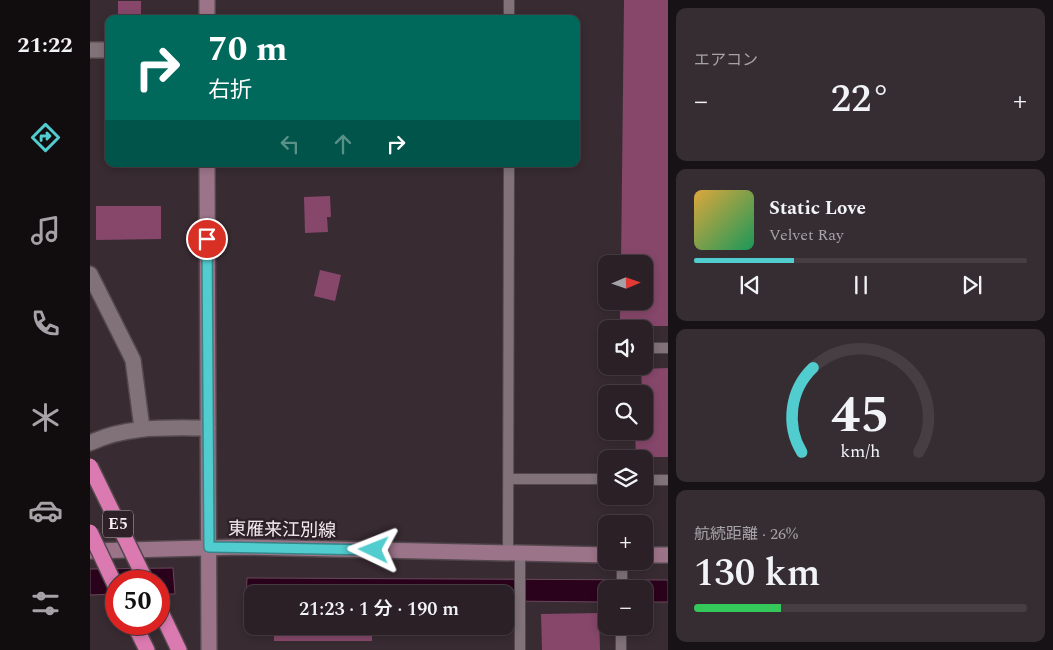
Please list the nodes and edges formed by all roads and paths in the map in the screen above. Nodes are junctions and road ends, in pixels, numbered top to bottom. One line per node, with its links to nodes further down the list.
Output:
1 (207, 0): 3 (street)
2 (509, 0): 4 (lane)
3 (207, 15)
4 (509, 15)
5 (90, 50): 6 (street)
6 (105, 50)
7 (207, 167): 13 (street)
8 (509, 167): 16 (lane)
9 (90, 274): 12 (street)
10 (653, 348): 11 (lane)
11 (668, 348)
12 (142, 428): 13 (street); 14 (street)
13 (208, 428): 21 (street)
14 (90, 443)
15 (90, 466): 28 (highway, E5, bridge)
16 (509, 479): 17 (lane); 23 (lane)
17 (598, 480)
18 (653, 480): 19 (lane)
19 (668, 480)
20 (90, 532): 27 (highway, E5, bridge)
21 (209, 547): 22 (street); 23 (street, 東雁来江別線); 34 (street, 東雁来江別線)
22 (90, 552)
23 (514, 554): 24 (street, 東雁来江別線); 35 (lane)
24 (598, 555)
25 (653, 555): 26 (street)
26 (668, 555)
27 (108, 570)
28 (141, 570)
29 (170, 631): 33 (highway)
30 (139, 635): 32 (highway)
31 (621, 635): 36 (lane)
32 (146, 650)
33 (179, 650)
34 (209, 650)
35 (520, 650)
36 (621, 650)

